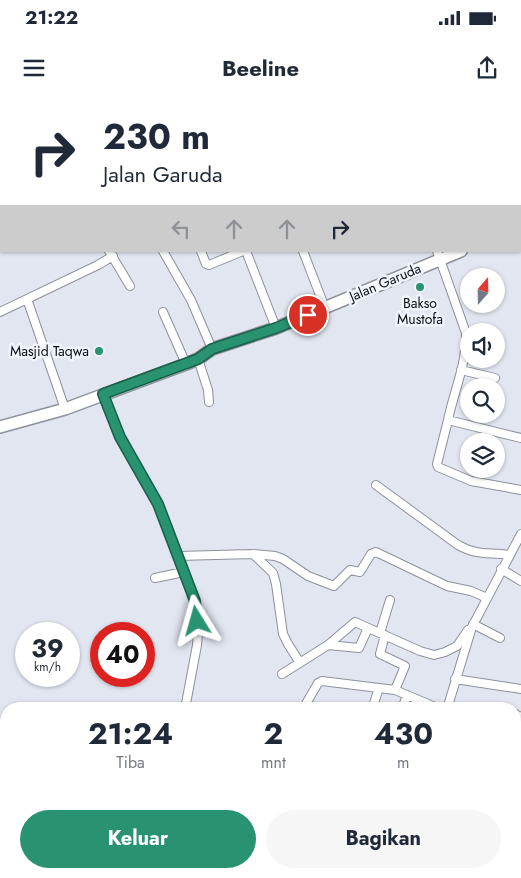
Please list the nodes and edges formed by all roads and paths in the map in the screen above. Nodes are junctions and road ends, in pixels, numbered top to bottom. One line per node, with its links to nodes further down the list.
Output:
1 (165, 252): 15 (street)
2 (200, 252): 3 (street)
3 (242, 252)
4 (245, 252): 14 (street)
5 (303, 252): 11 (street)
6 (456, 252): 8 (highway, Jalan Garuda)
7 (111, 254): 9 (street); 10 (street)
8 (439, 255): 11 (highway, Jalan Garuda); 18 (street)
9 (130, 286)
10 (27, 298): 12 (street); 22 (street)
11 (325, 308): 14 (highway, Jalan Garuda)
12 (0, 312)
13 (163, 312): 17 (street)
14 (276, 328): 15 (highway, Jalan Garuda)
15 (212, 349): 16 (highway, Jalan Garuda)
16 (198, 359): 17 (highway, Jalan Garuda); 21 (street)
17 (186, 364): 20 (highway, Jalan Garuda)
18 (461, 370): 19 (street); 23 (street)
19 (495, 378)
20 (103, 394): 22 (highway, Jalan Garuda); 31 (street)
21 (210, 402)
22 (65, 409): 24 (highway, Jalan Garuda)
23 (448, 420): 25 (street); 27 (street)
24 (0, 427)
25 (521, 438)
26 (376, 485): 30 (street)
27 (521, 490)
28 (521, 534): 30 (street)
29 (253, 554): 31 (street); 36 (street); 43 (street)
30 (509, 555): 32 (street)
31 (178, 556): 33 (street)
32 (501, 569): 35 (street); 36 (street)
33 (184, 572): 34 (street); 50 (street)
34 (155, 578)
35 (521, 580)
36 (487, 598): 38 (street)
37 (390, 600): 40 (street)
38 (473, 626): 40 (street); 41 (street); 45 (street)
39 (368, 628): 40 (street); 42 (street); 42 (street)
40 (383, 634): 48 (street)
41 (500, 638)
42 (328, 645): 43 (street)
43 (296, 657): 44 (street)
44 (282, 674)
45 (455, 679): 47 (street); 55 (street)
46 (380, 688): 48 (street); 51 (street); 52 (street)
47 (521, 689)
48 (394, 690): 49 (street)
49 (407, 695): 53 (street); 54 (street)
50 (187, 702)
51 (308, 702)
52 (375, 702)
53 (404, 702)
54 (424, 702)
55 (449, 702)

